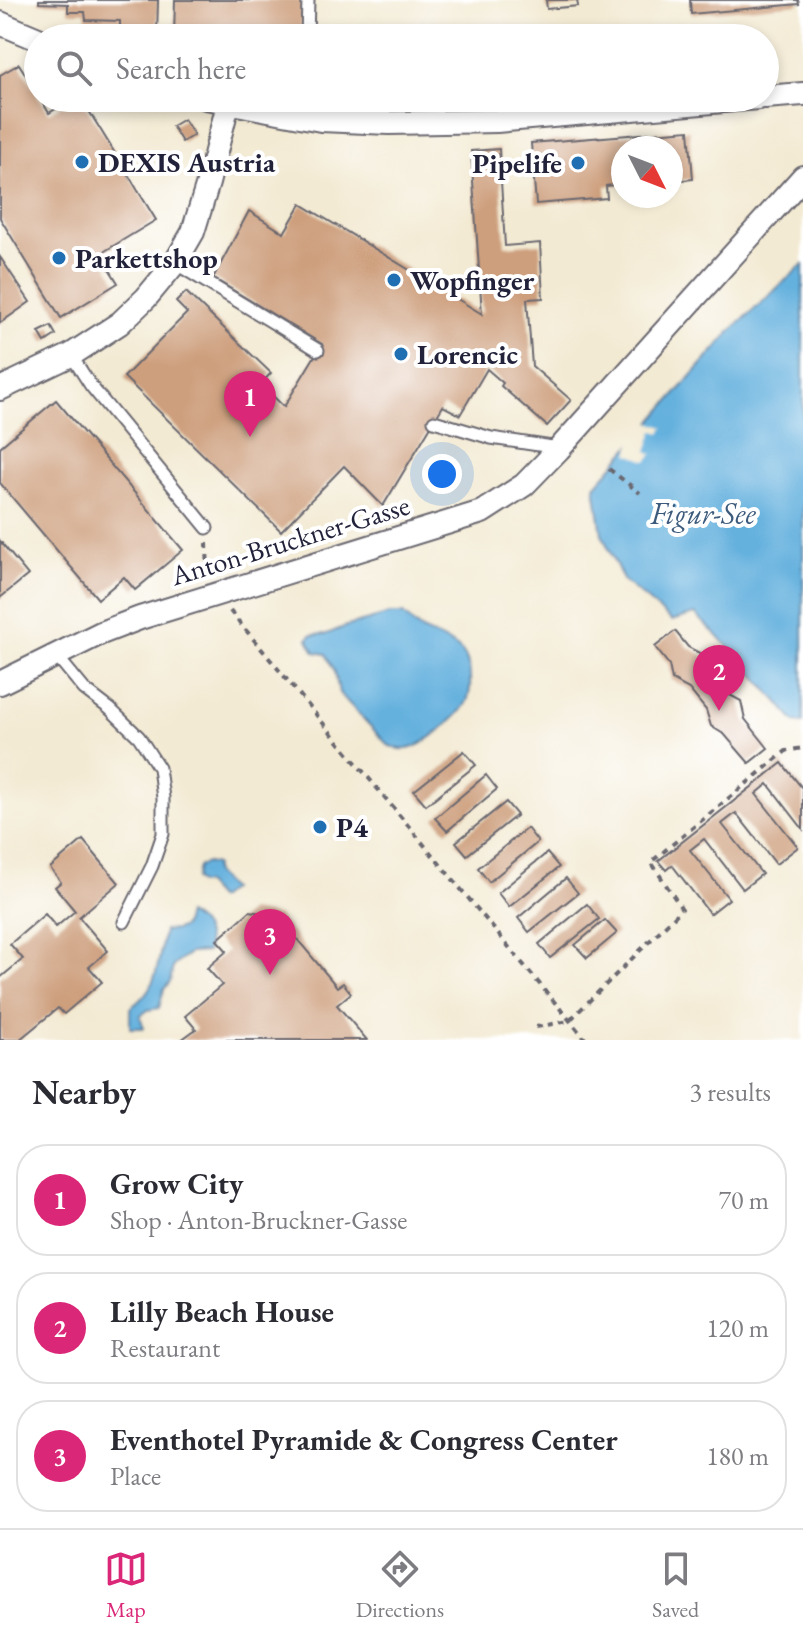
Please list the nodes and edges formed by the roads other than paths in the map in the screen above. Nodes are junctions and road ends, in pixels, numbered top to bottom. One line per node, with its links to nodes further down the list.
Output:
1 (308, 0): 3 (lane)
2 (0, 9): 4 (street)
3 (307, 24)
4 (19, 30)
5 (803, 94): 6 (street)
6 (779, 96)
7 (216, 112): 11 (street)
8 (277, 112): 9 (street)
9 (572, 112)
10 (803, 177): 16 (street, Anton-Bruckner-Gasse)
11 (175, 263): 12 (lane); 13 (street)
12 (318, 350)
13 (71, 355): 14 (street); 17 (lane)
14 (0, 389)
15 (434, 421): 16 (lane)
16 (559, 449): 18 (street, Anton-Bruckner-Gasse)
17 (207, 528)
18 (56, 655): 19 (street, Anton-Bruckner-Gasse); 20 (lane)
19 (0, 683)
20 (124, 922)

